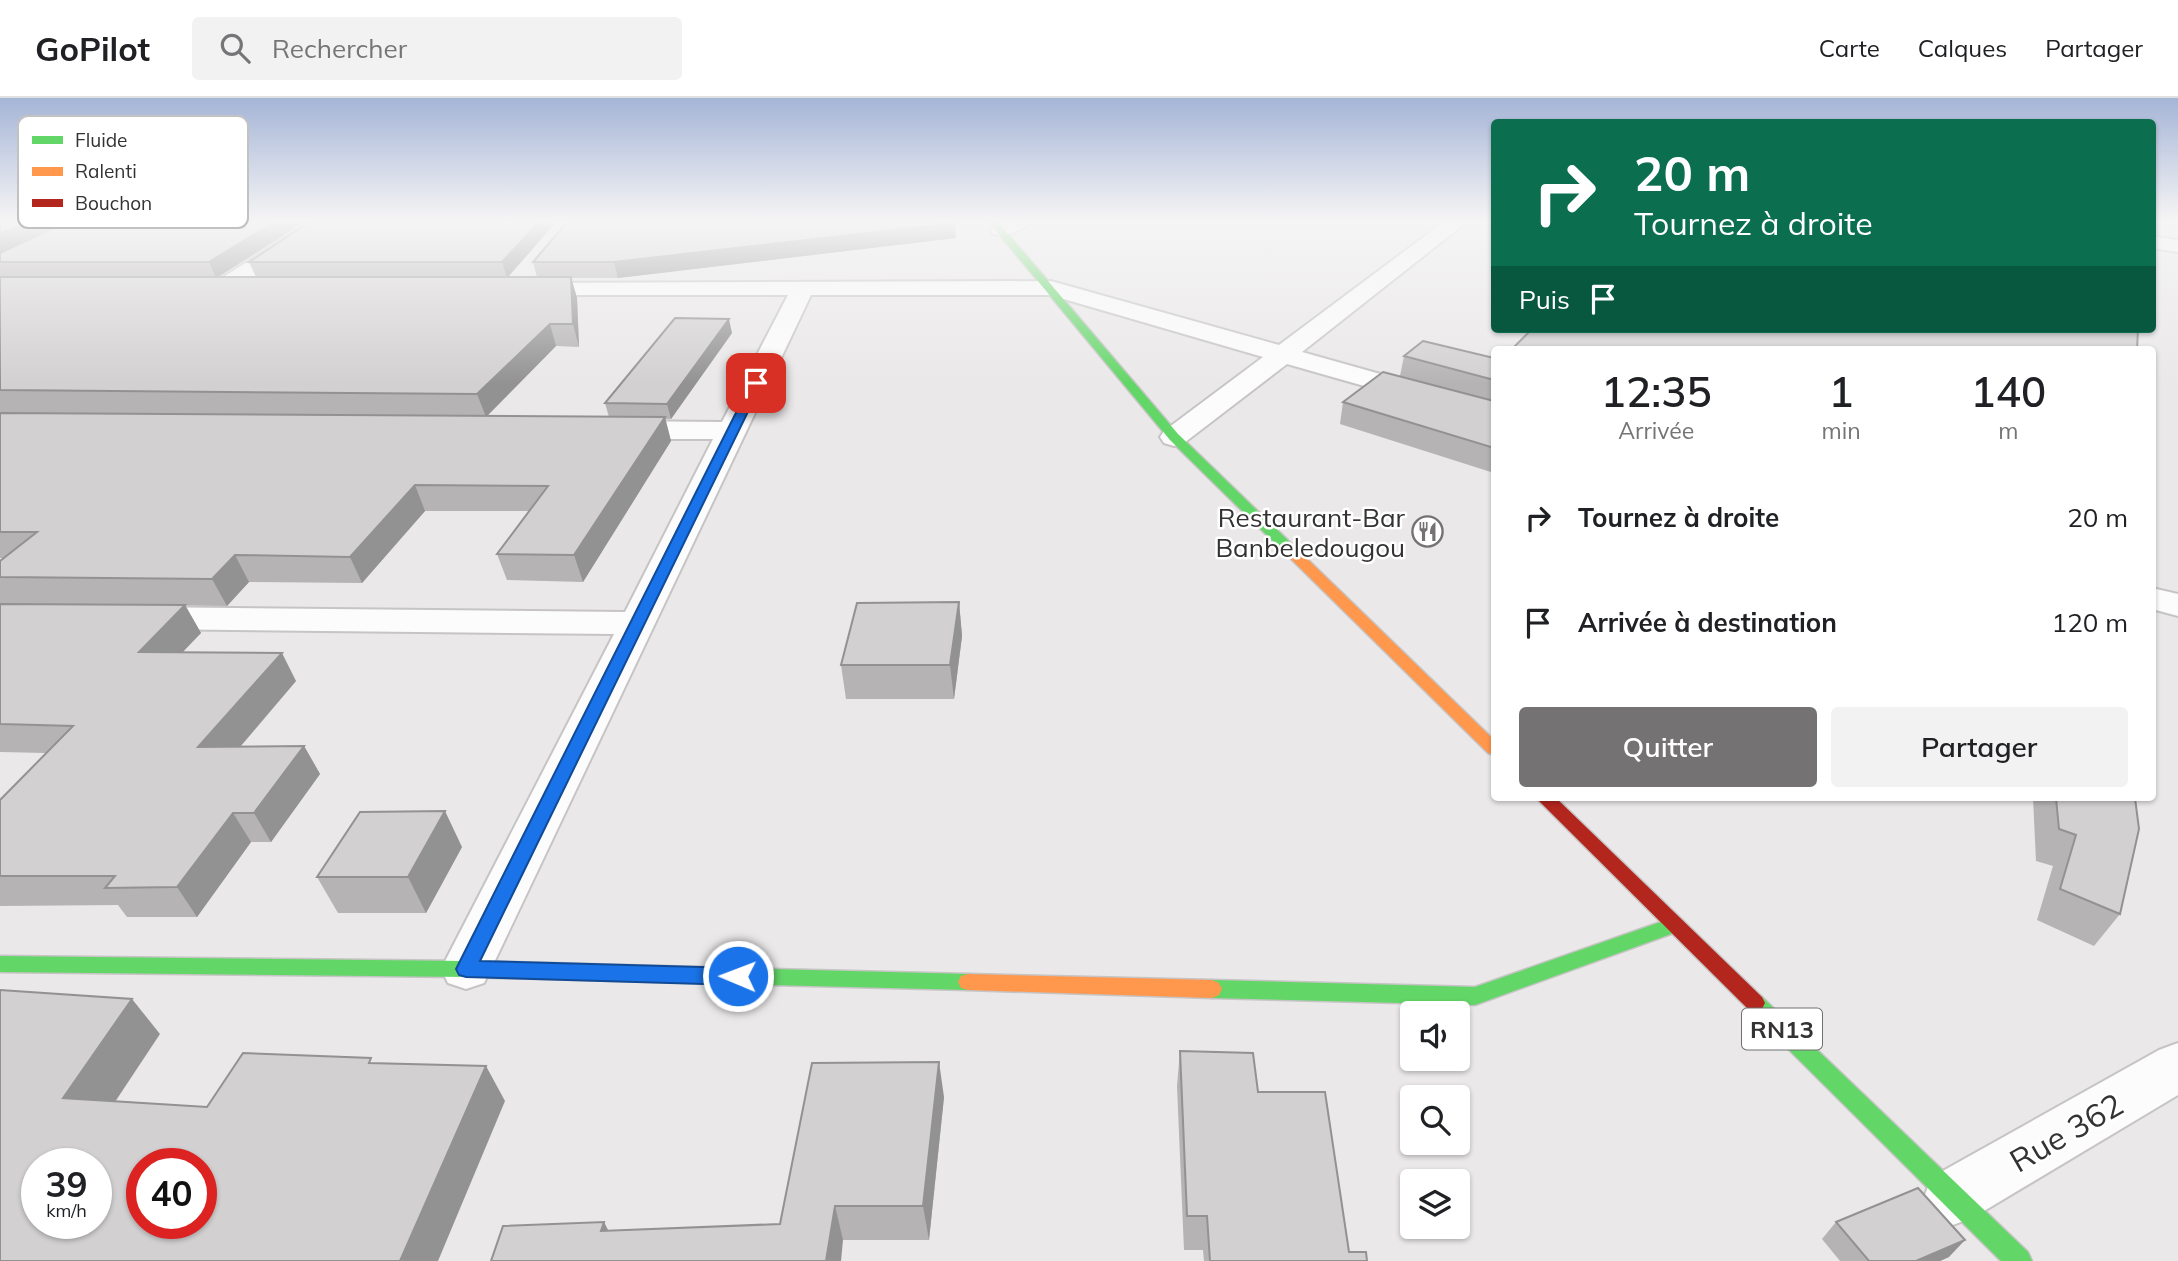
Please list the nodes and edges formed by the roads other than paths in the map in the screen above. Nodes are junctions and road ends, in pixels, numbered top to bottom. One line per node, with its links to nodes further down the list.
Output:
1 (242, 275): 6 (street)
2 (523, 275): 8 (street)
3 (1040, 275): 9 (main road)
4 (1387, 275): 10 (street)
5 (194, 288): 6 (street)
6 (222, 288): 7 (street)
7 (264, 288)
8 (803, 288): 9 (street); 13 (street)
9 (1051, 288): 10 (street); 14 (main road)
10 (1282, 356): 11 (street); 14 (street)
11 (1491, 414)
12 (594, 429): 13 (street)
13 (733, 431): 18 (street)
14 (1174, 437): 19 (main road)
15 (2156, 599): 16 (street)
16 (2178, 605)
17 (111, 618): 18 (street)
18 (638, 622): 23 (street)
19 (1491, 746)
20 (1548, 801): 21 (main road, RN13)
21 (1675, 925): 23 (main road); 25 (main road, RN13)
22 (0, 964): 23 (main road)
23 (466, 969)
24 (2178, 1067): 25 (street, Rue 362)
25 (1954, 1197): 26 (main road, RN13)
26 (2019, 1261)

